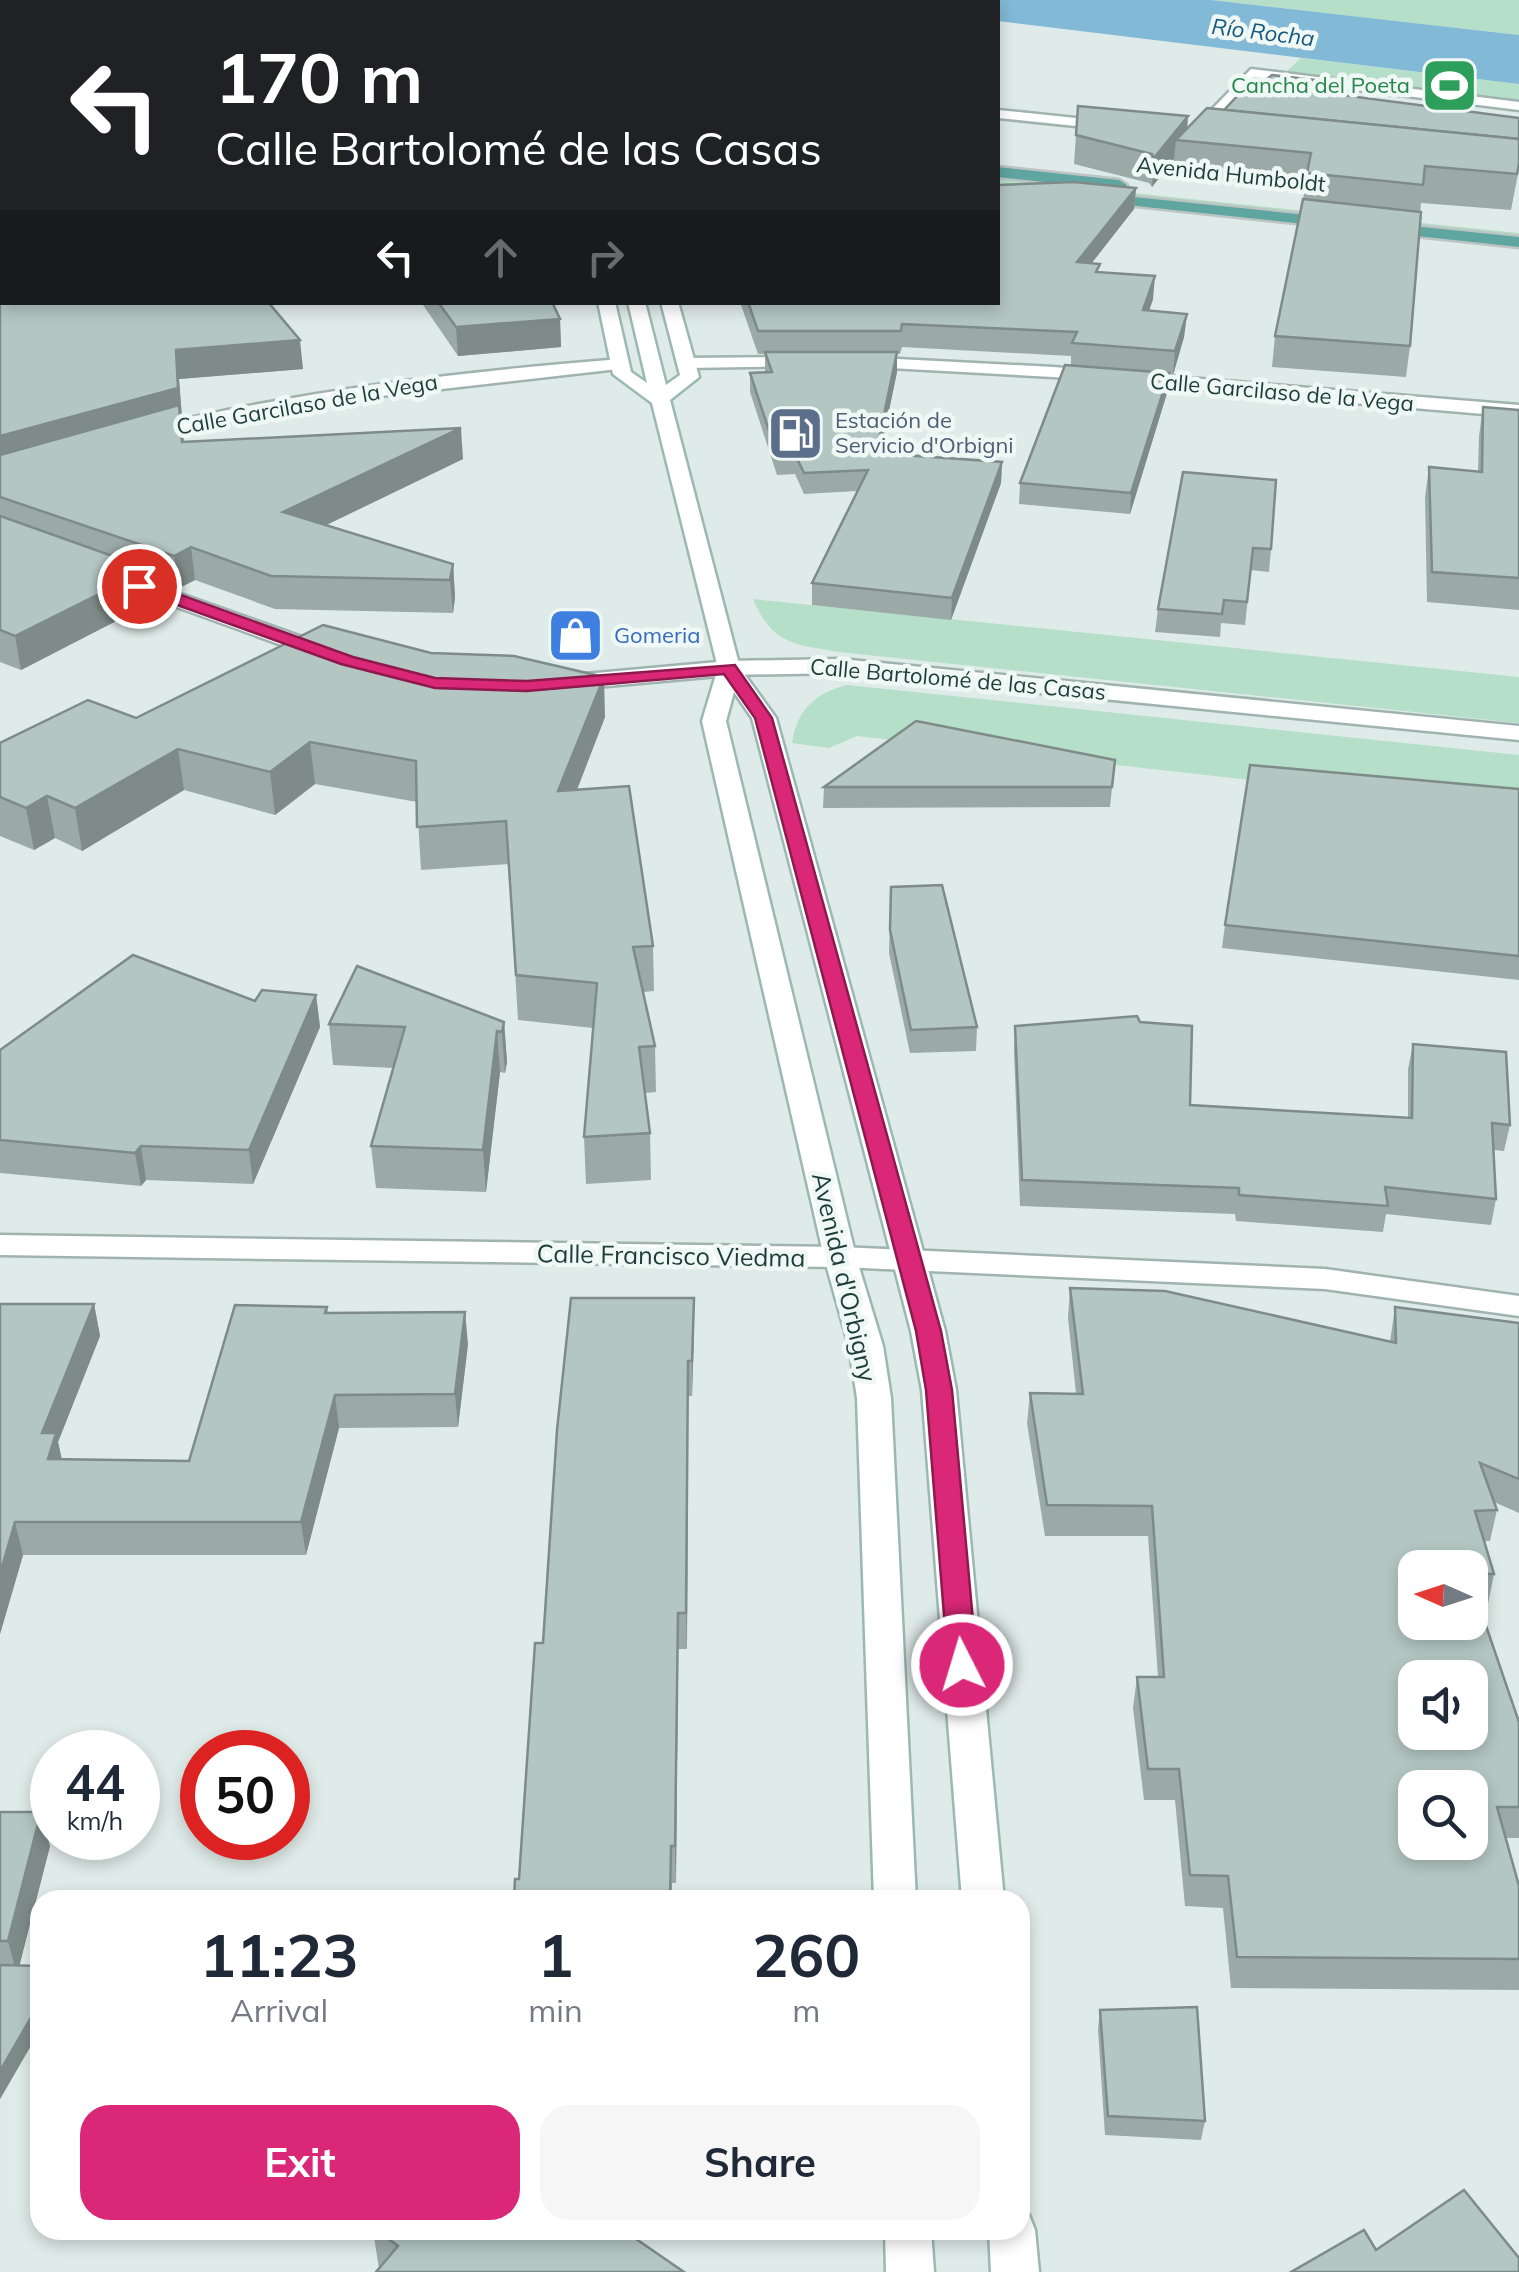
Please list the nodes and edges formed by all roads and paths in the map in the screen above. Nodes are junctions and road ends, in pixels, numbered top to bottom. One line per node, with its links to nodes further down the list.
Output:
1 (1519, 106): 5 (street)
2 (1000, 114): 3 (street)
3 (1136, 128)
4 (1176, 132): 5 (street)
5 (1196, 134): 6 (street)
6 (1214, 136)
7 (1000, 168): 11 (main road, Avenida Humboldt)
8 (1000, 186): 10 (main road, Avenida Humboldt)
9 (1080, 202): 10 (main road)
10 (1126, 202): 12 (main road, Avenida Humboldt)
11 (1519, 226)
12 (1519, 242)
13 (607, 305): 17 (street)
14 (637, 305): 18 (street)
15 (669, 305): 16 (street)
16 (686, 363): 18 (street); 19 (street, Calle Garcilaso de la Vega)
17 (621, 364): 18 (street); 20 (street, Calle Garcilaso de la Vega)
18 (658, 399): 23 (street)
19 (1519, 411)
20 (124, 440)
21 (91, 568): 22 (street)
22 (347, 660)
23 (729, 668): 24 (street, Calle Bartolomé de las Casas); 25 (street, Calle Bartolomé de las Casas); 27 (street, Avenida d'Orbigny); 28 (street)
24 (546, 684)
25 (1519, 733)
26 (0, 1245): 27 (street, Calle Francisco Viedma)
27 (840, 1258): 28 (street, Calle Francisco Viedma); 30 (street, Avenida d'Orbigny)
28 (910, 1262): 29 (street, Calle Francisco Viedma); 31 (street)
29 (1519, 1306)
30 (895, 1890)
31 (982, 1890)
32 (908, 2240): 34 (street)
33 (1013, 2240): 35 (street)
34 (910, 2272)
35 (1016, 2272)

